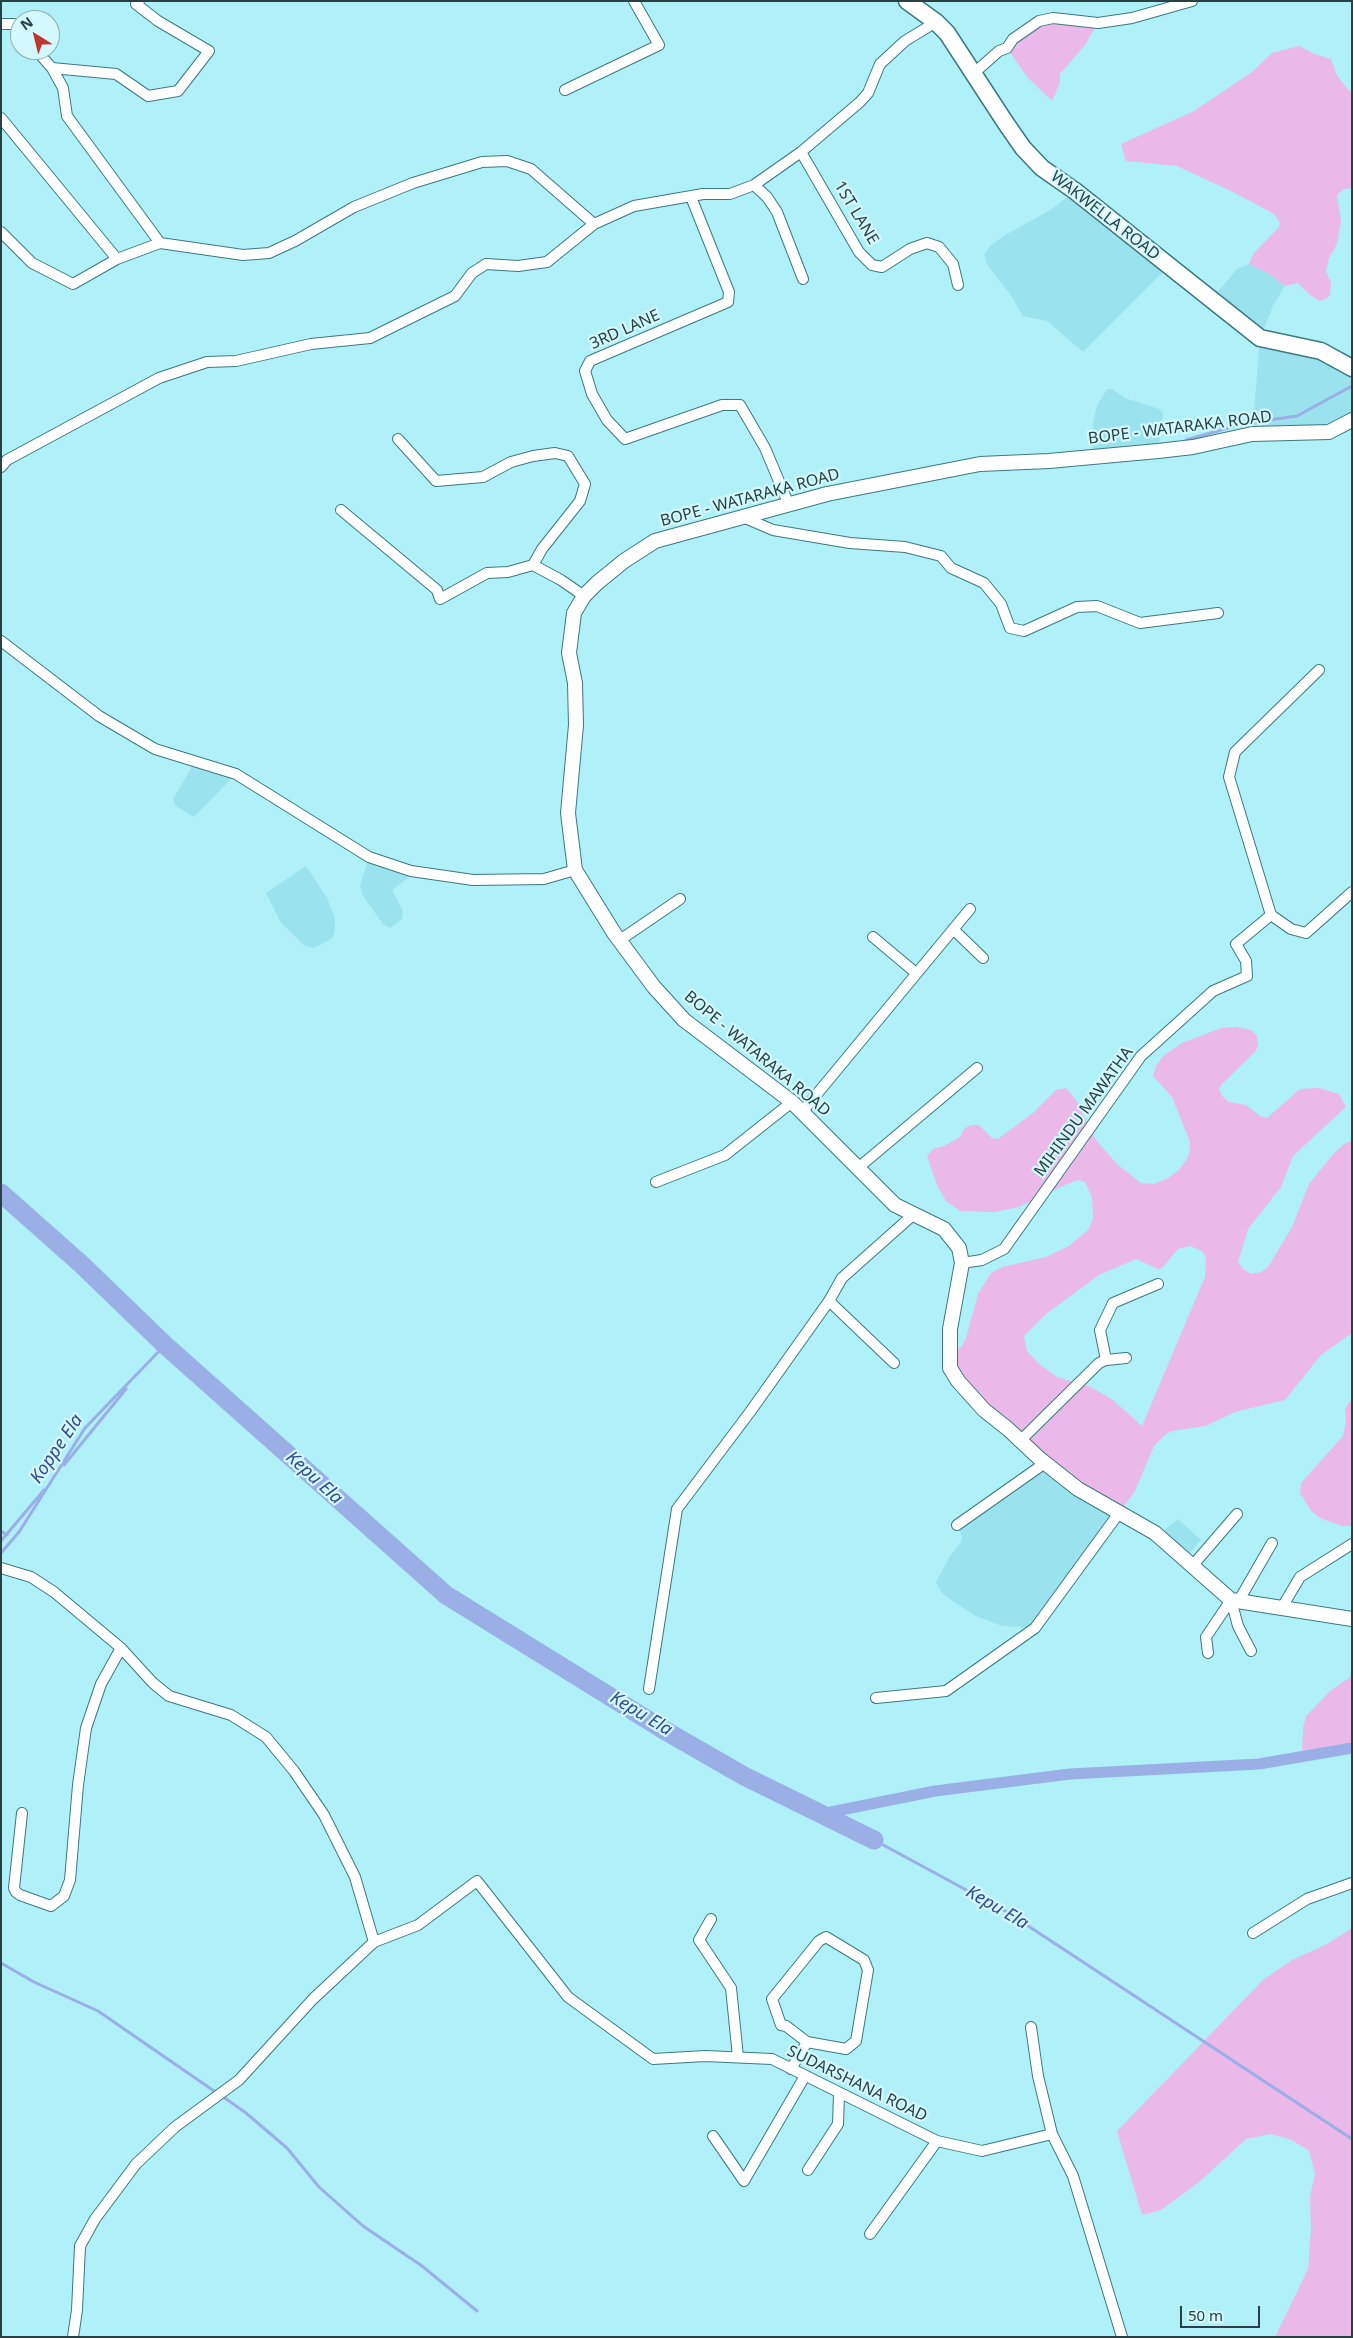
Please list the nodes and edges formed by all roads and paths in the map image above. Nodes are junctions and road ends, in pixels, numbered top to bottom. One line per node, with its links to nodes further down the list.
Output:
1 (139, 1): 7 (street)
2 (634, 1): 9 (street)
3 (907, 1): 5 (main road, WAKWELLA ROAD)
4 (1192, 1): 8 (street)
5 (936, 22): 8 (main road, WAKWELLA ROAD); 11 (street)
6 (45, 60): 7 (street)
7 (52, 68): 16 (street)
8 (974, 73): 20 (main road, WAKWELLA ROAD)
9 (565, 90)
10 (1, 118): 17 (street)
11 (801, 152): 12 (street); 19 (street, 1ST LANE)
12 (754, 185): 13 (street); 18 (street)
13 (691, 197): 14 (street); 24 (street, 3RD LANE)
14 (594, 224): 16 (street); 23 (street)
15 (1, 232): 17 (street)
16 (160, 243): 17 (street)
17 (117, 259)
18 (803, 279)
19 (958, 285)
20 (1352, 368)
21 (1352, 420): 24 (street, BOPE - WATARAKA ROAD)
22 (398, 439): 27 (street)
23 (1, 467)
24 (789, 505): 26 (street, BOPE - WATARAKA ROAD)
25 (341, 510): 27 (street)
26 (745, 518): 28 (street, BOPE - WATARAKA ROAD); 29 (street)
27 (533, 565): 28 (street)
28 (584, 596): 32 (street, BOPE - WATARAKA ROAD)
29 (1218, 613)
30 (1, 641): 32 (street)
31 (1319, 670): 36 (street)
32 (575, 870): 39 (street, BOPE - WATARAKA ROAD)
33 (1352, 892): 36 (street)
34 (680, 899): 39 (street)
35 (970, 909): 37 (street)
36 (1271, 915): 48 (street, MIHINDU MAWATHA)
37 (954, 929): 40 (street); 41 (street)
38 (873, 937): 41 (street)
39 (620, 940): 43 (street, BOPE - WATARAKA ROAD)
40 (983, 958)
41 (916, 973): 44 (street)
42 (978, 1068): 45 (street)
43 (792, 1102): 44 (street, BOPE - WATARAKA ROAD); 46 (street)
44 (802, 1112): 45 (street, BOPE - WATARAKA ROAD)
45 (858, 1168): 47 (street, BOPE - WATARAKA ROAD)
46 (656, 1182)
47 (914, 1214): 48 (street, BOPE - WATARAKA ROAD); 50 (street)
48 (962, 1263): 54 (street)
49 (1158, 1284): 52 (street)
50 (829, 1301): 53 (street); 69 (street)
51 (1126, 1358): 52 (street)
52 (1106, 1360): 54 (street)
53 (894, 1364)
54 (1019, 1442): 55 (street)
55 (1045, 1464): 56 (street); 58 (street)
56 (1119, 1513): 61 (street); 70 (street)
57 (1237, 1514): 61 (street)
58 (957, 1525)
59 (1272, 1543): 63 (street)
60 (1352, 1544): 64 (street)
61 (1193, 1565): 63 (street)
62 (2, 1569): 66 (street)
63 (1234, 1601): 64 (street); 67 (street); 68 (street)
64 (1281, 1609): 65 (street)
65 (1352, 1619)
66 (121, 1648): 71 (street); 75 (street)
67 (1250, 1651)
68 (1208, 1653)
69 (648, 1689)
70 (876, 1698)
71 (22, 1813)
72 (1352, 1883): 74 (street)
73 (711, 1919): 78 (street)
74 (1252, 1933)
75 (374, 1942): 78 (street, SUDARSHANA ROAD); 87 (street)
76 (1031, 2027): 82 (street)
77 (808, 2042): 77 (street); 79 (street)
78 (738, 2057): 79 (street, SUDARSHANA ROAD)
79 (791, 2069): 80 (street, SUDARSHANA ROAD)
80 (804, 2076): 81 (street, SUDARSHANA ROAD); 83 (street)
81 (839, 2094): 84 (street, SUDARSHANA ROAD); 85 (street)
82 (1052, 2134): 84 (street, SUDARSHANA ROAD); 88 (street)
83 (713, 2136)
84 (937, 2141): 86 (street)
85 (808, 2170)
86 (870, 2234)
87 (73, 2337)
88 (1122, 2337)

